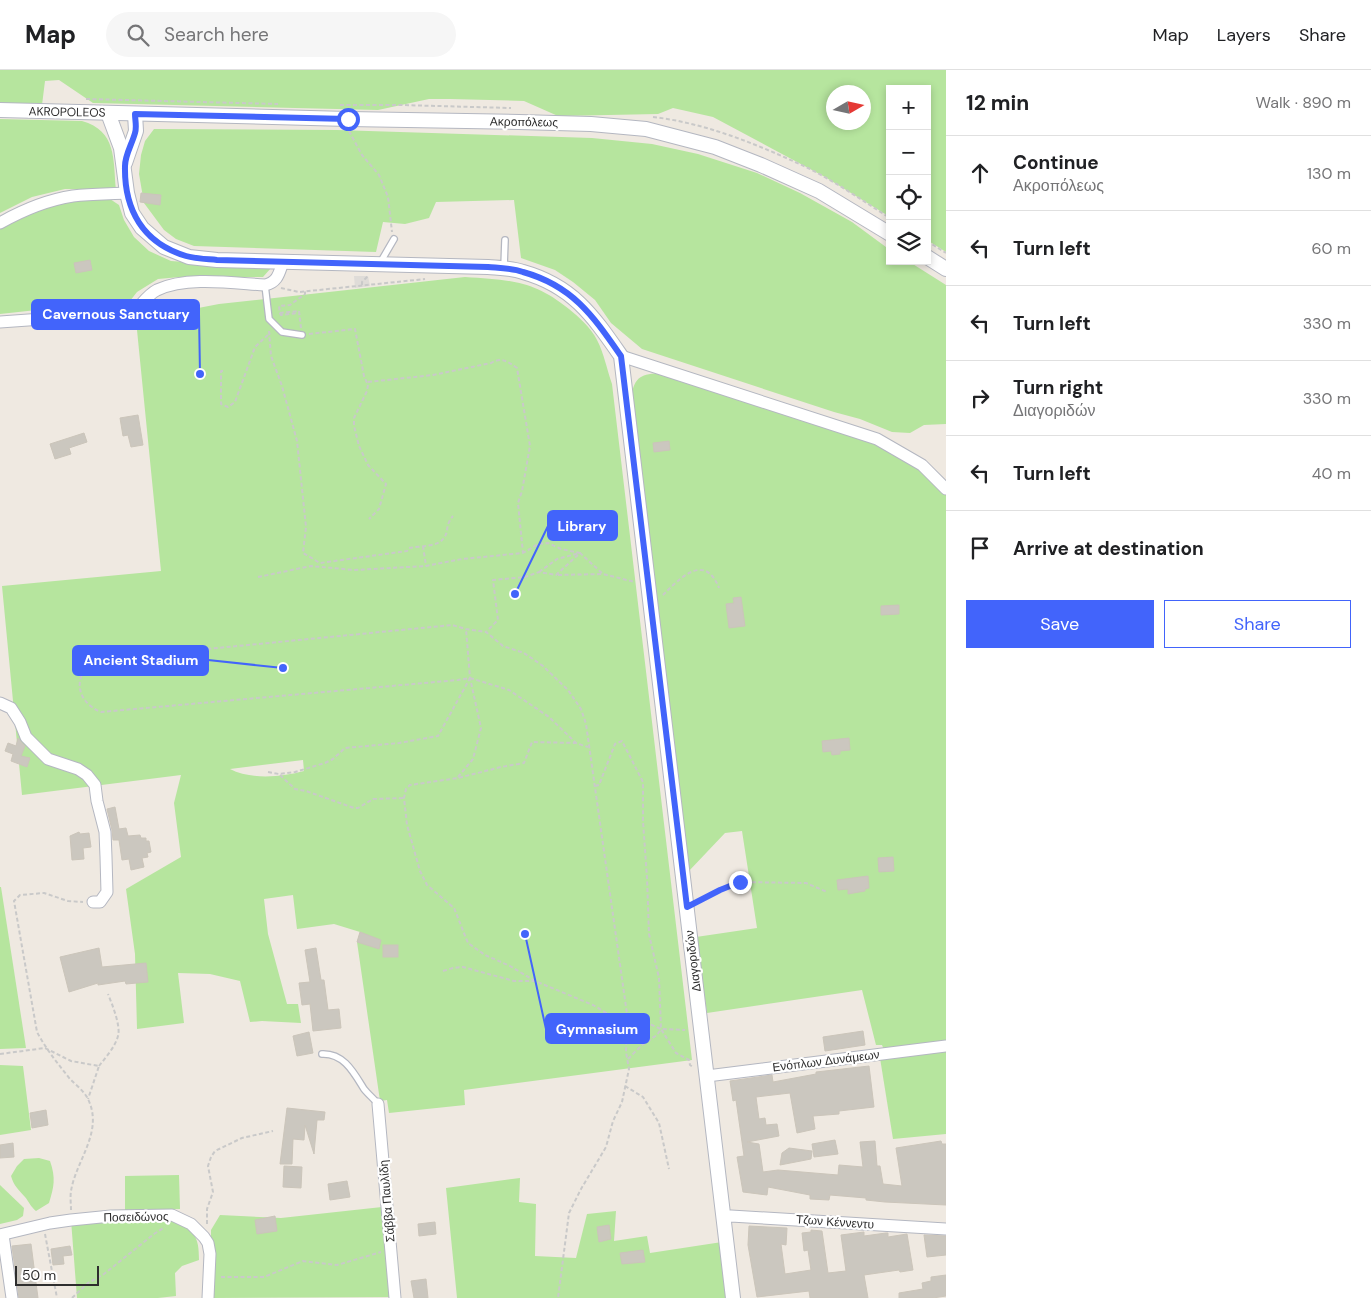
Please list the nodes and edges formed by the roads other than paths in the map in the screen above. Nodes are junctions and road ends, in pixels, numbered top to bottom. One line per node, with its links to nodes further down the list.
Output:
1 (0, 110): 2 (street, AKROPOLEOS)
2 (108, 113): 3 (street, AKROPOLEOS); 4 (street)
3 (135, 114): 4 (street); 7 (street, Ακροπόλεως)
4 (124, 164): 5 (street)
5 (127, 193): 6 (street); 11 (street)
6 (0, 223)
7 (886, 232)
8 (394, 239): 12 (lane)
9 (505, 240): 13 (lane)
10 (931, 260): 14 (street)
11 (284, 262): 12 (street); 15 (street)
12 (380, 263): 13 (street)
13 (504, 269): 18 (street)
14 (946, 269)
15 (265, 284): 16 (street); 17 (lane)
16 (0, 322)
17 (302, 335)
18 (621, 356): 19 (street); 24 (street, Διαγοριδών)
19 (946, 490)
20 (0, 703): 21 (street)
21 (93, 902)
22 (946, 1046): 24 (street, Ενόπλων Δυνάμεων)
23 (322, 1054): 25 (lane)
24 (707, 1076): 26 (street, Διαγοριδών)
25 (378, 1104): 31 (street, Σάββα Παυλίδη)
26 (724, 1217): 27 (street, Τζων Κέννεντυ); 32 (street, Διαγοριδών)
27 (946, 1229)
28 (2, 1235): 29 (street); 30 (street, Ποσειδώνος)
29 (12, 1298)
30 (208, 1298)
31 (395, 1298)
32 (733, 1298)

